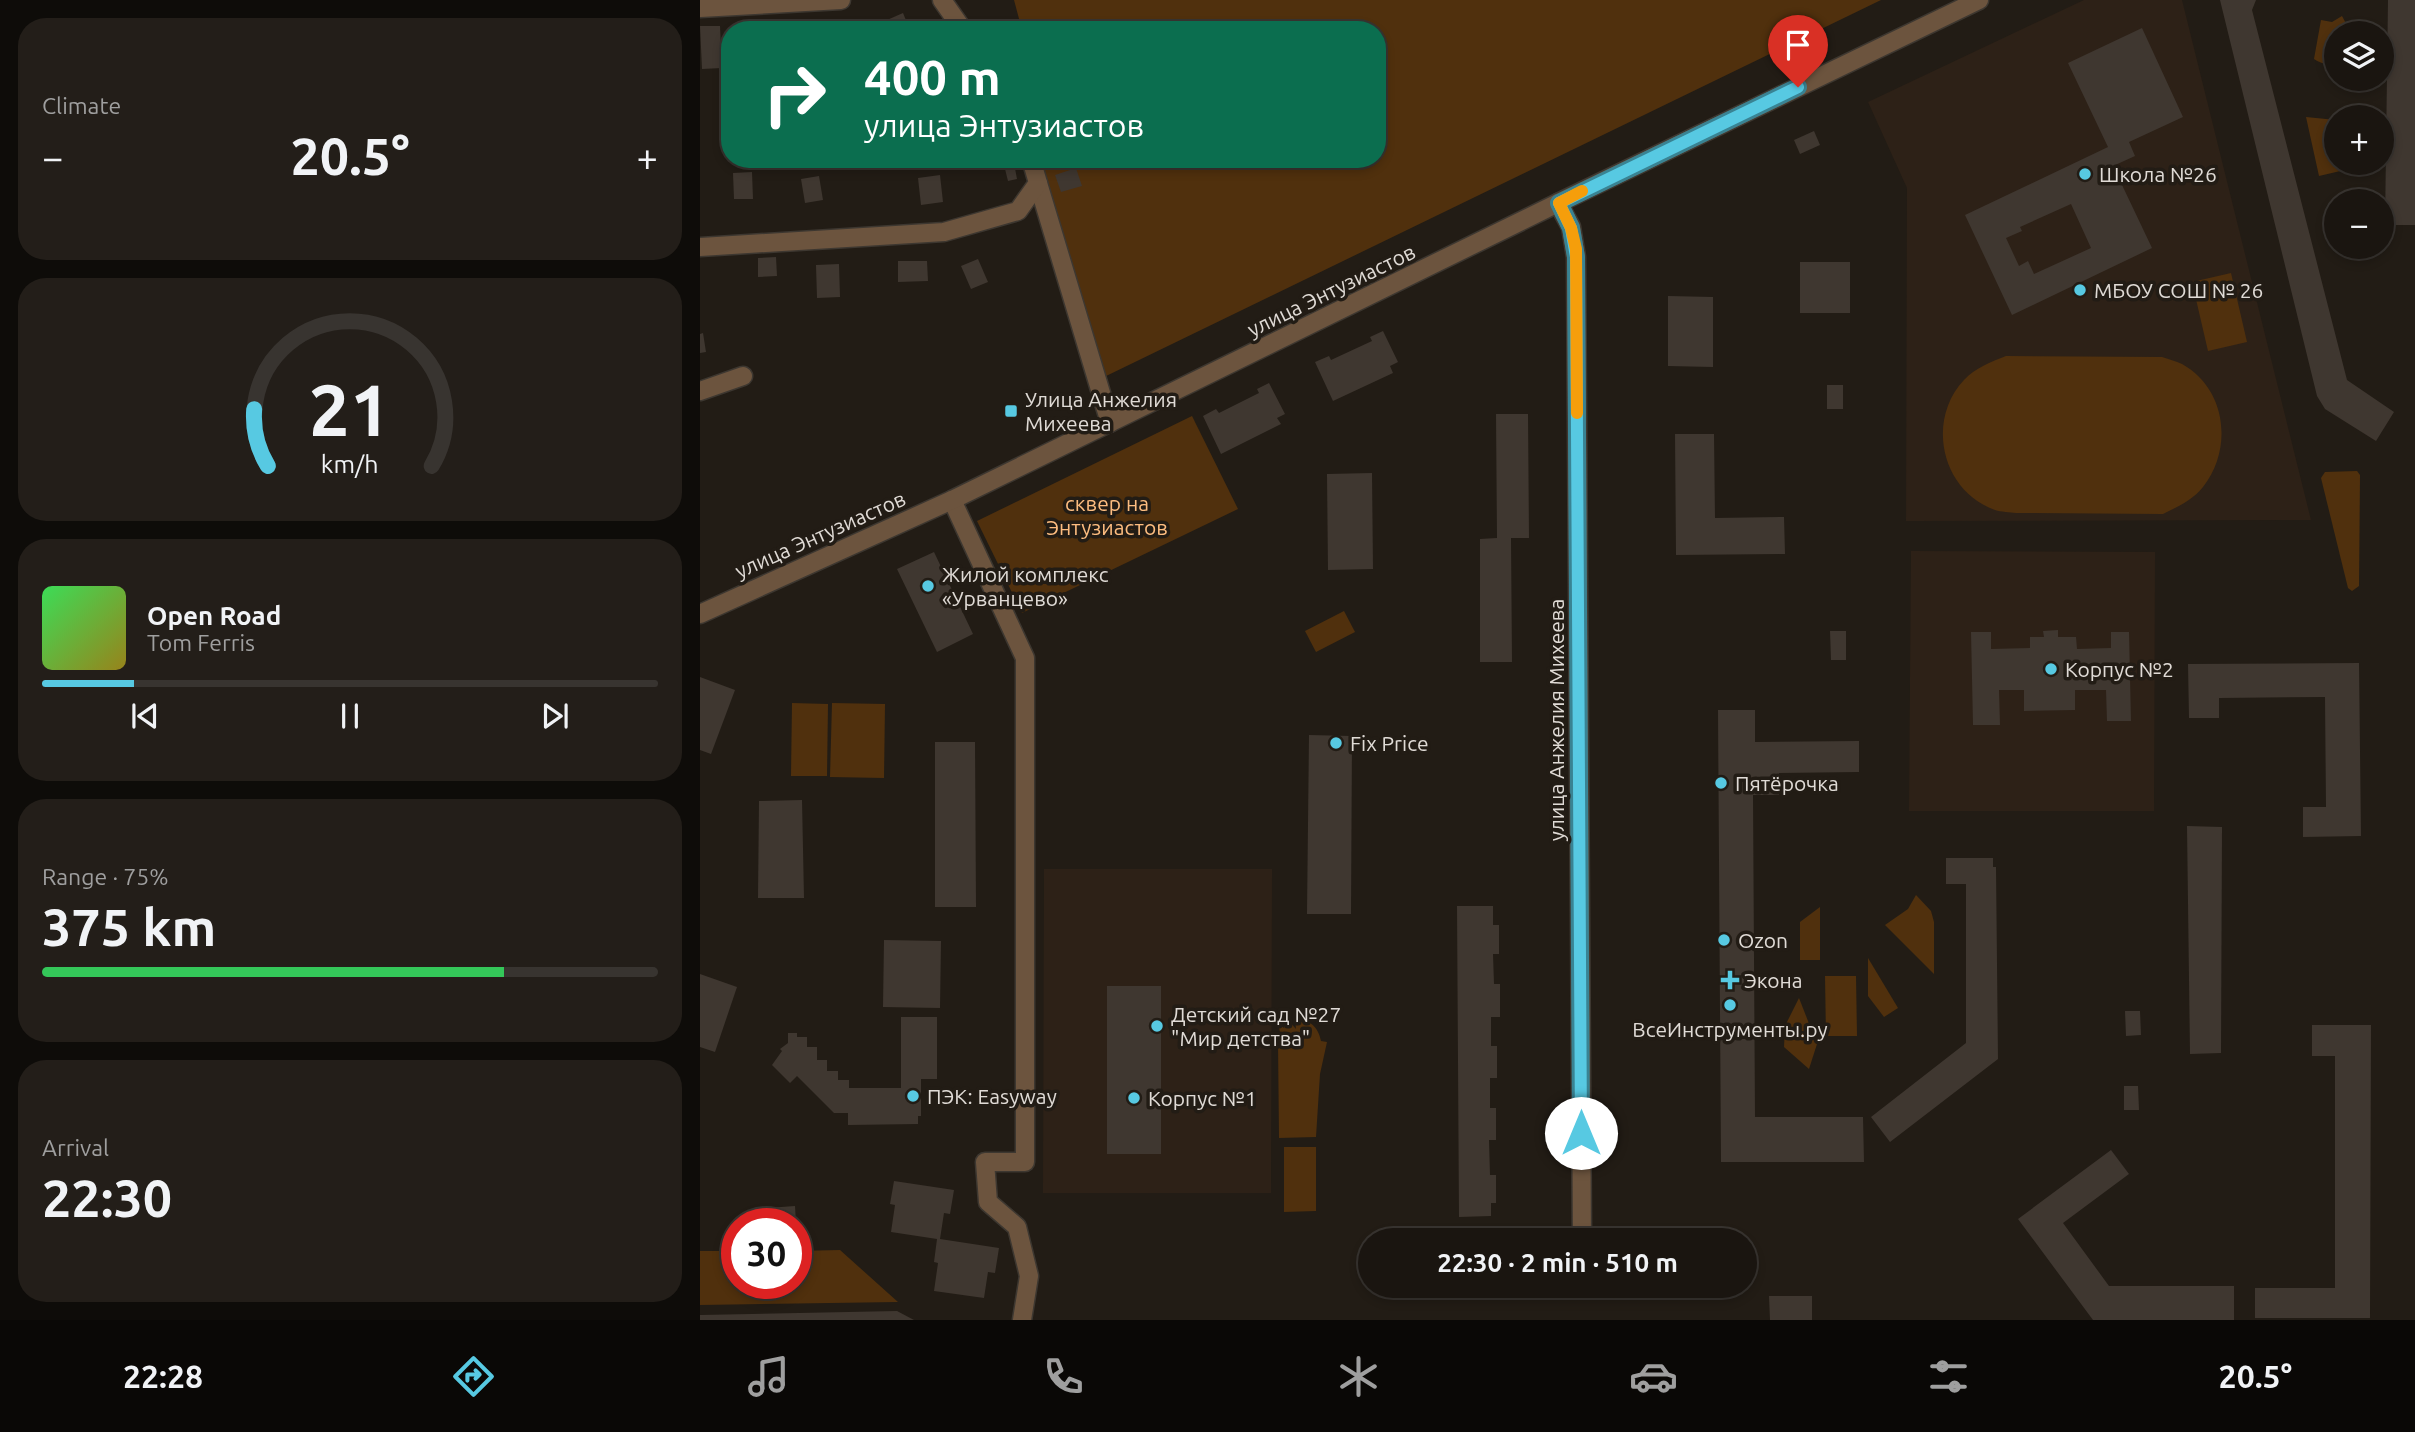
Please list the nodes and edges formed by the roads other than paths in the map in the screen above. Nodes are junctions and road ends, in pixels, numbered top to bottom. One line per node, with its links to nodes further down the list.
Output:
1 (841, 0): 4 (street)
2 (943, 0): 5 (street)
3 (1979, 0): 8 (street, улица Энтузиастов)
4 (700, 8)
5 (957, 21)
6 (1034, 168): 7 (street)
7 (1038, 183): 9 (street); 12 (street)
8 (1559, 203): 12 (street, улица Энтузиастов); 15 (street, улица Анжелия Михеева)
9 (700, 247)
10 (743, 376): 11 (street)
11 (700, 391)
12 (1110, 423): 13 (street, улица Энтузиастов)
13 (952, 500): 14 (street, улица Энтузиастов); 16 (street)
14 (700, 614)
15 (1582, 1228)
16 (1023, 1320)

